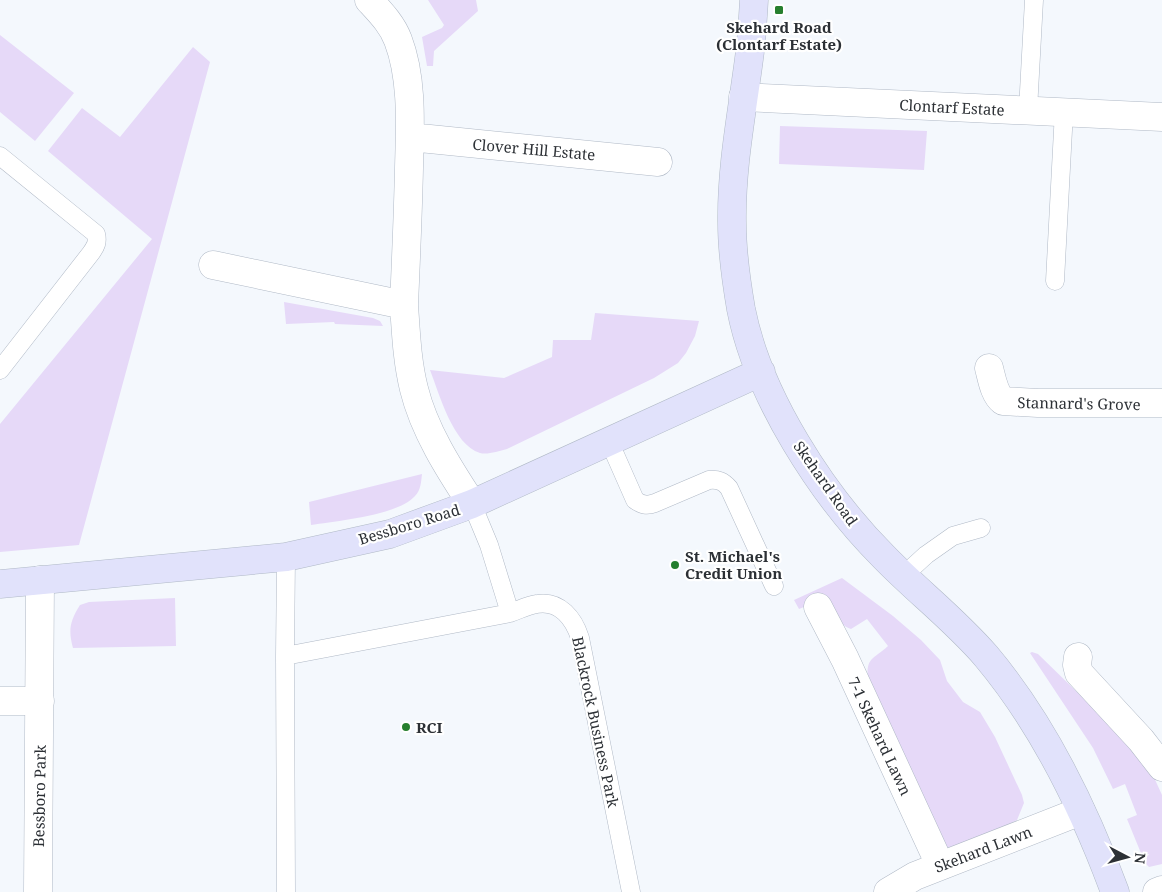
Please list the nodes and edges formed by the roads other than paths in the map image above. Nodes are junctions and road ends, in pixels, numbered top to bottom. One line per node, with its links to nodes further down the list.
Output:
1 (369, 0): 8 (street)
2 (754, 0): 4 (main road, Skehard Road)
3 (1034, 0): 5 (lane)
4 (743, 97): 5 (street, Clontarf Estate); 16 (main road, Skehard Road)
5 (1028, 110): 6 (street, Clontarf Estate)
6 (1064, 111): 7 (street, Clontarf Estate); 12 (lane)
7 (1162, 117)
8 (410, 137): 10 (street, Clover Hill Estate); 13 (street)
9 (0, 156): 15 (lane)
10 (658, 162)
11 (213, 266): 13 (street)
12 (1055, 281)
13 (404, 305): 19 (street)
14 (989, 368): 17 (street, Stannard's Grove)
15 (0, 370)
16 (761, 372): 18 (main road, Bessboro Road); 22 (main road, Skehard Road)
17 (1162, 403)
18 (609, 441): 19 (main road, Bessboro Road); 25 (lane)
19 (472, 504): 21 (main road, Bessboro Road); 27 (lane)
20 (981, 528): 22 (lane)
21 (286, 557): 23 (main road, Bessboro Road); 28 (lane)
22 (903, 576): 33 (main road, Skehard Road)
23 (40, 580): 24 (main road, Bessboro Road); 31 (street, Bessboro Park)
24 (0, 584)
25 (774, 586)
26 (818, 608): 34 (street, 7-1 Skehard Lawn)
27 (510, 613): 28 (lane, Blackrock Business Park); 38 (lane, Blackrock Business Park)
28 (285, 656): 37 (lane)
29 (1078, 656): 32 (street)
30 (0, 701): 31 (street)
31 (40, 701): 36 (street, Bessboro Park)
32 (1162, 767)
33 (1081, 811): 34 (street, Skehard Lawn); 40 (main road, Skehard Road)
34 (940, 865): 39 (street, Skehard Lawn)
35 (1162, 890): 41 (street)
36 (38, 892)
37 (286, 892)
38 (632, 892)
39 (888, 892)
40 (1115, 892)
41 (1157, 892)

